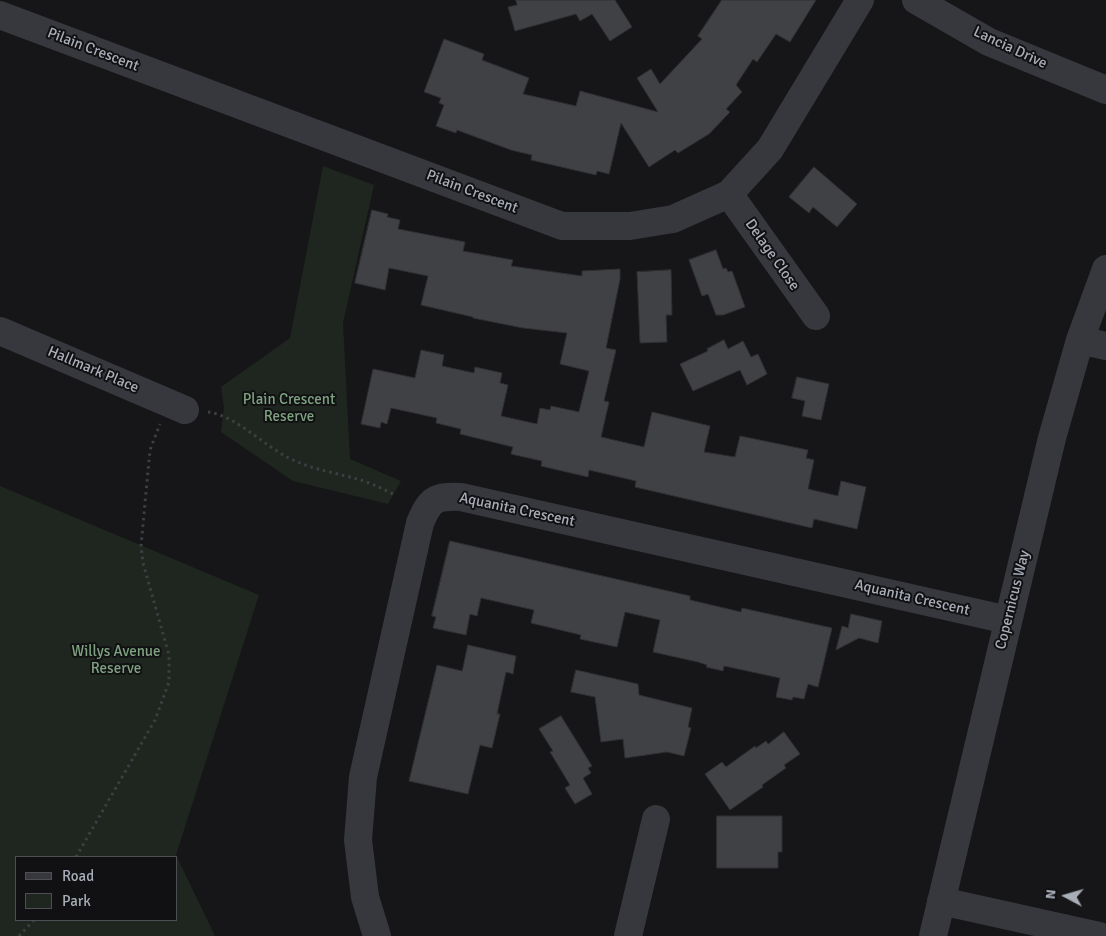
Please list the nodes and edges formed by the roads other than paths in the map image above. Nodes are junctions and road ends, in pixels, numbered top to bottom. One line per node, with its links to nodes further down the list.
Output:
1 (860, 0): 5 (street, Pilain Crescent)
2 (916, 0): 4 (street, Lancia Drive)
3 (0, 15): 5 (street, Pilain Crescent)
4 (1106, 90)
5 (728, 194): 7 (street, Delage Close)
6 (1106, 269): 9 (street, Copernicus Way)
7 (816, 316)
8 (0, 331): 10 (street, Hallmark Place)
9 (1093, 343): 11 (street, Copernicus Way)
10 (179, 408)
11 (1008, 620): 13 (street, Copernicus Way); 14 (street, Aquanita Crescent)
12 (656, 819): 15 (street)
13 (941, 901): 16 (street, Copernicus Way); 17 (street)
14 (377, 936)
15 (628, 936)
16 (933, 936)
17 (1099, 936)

